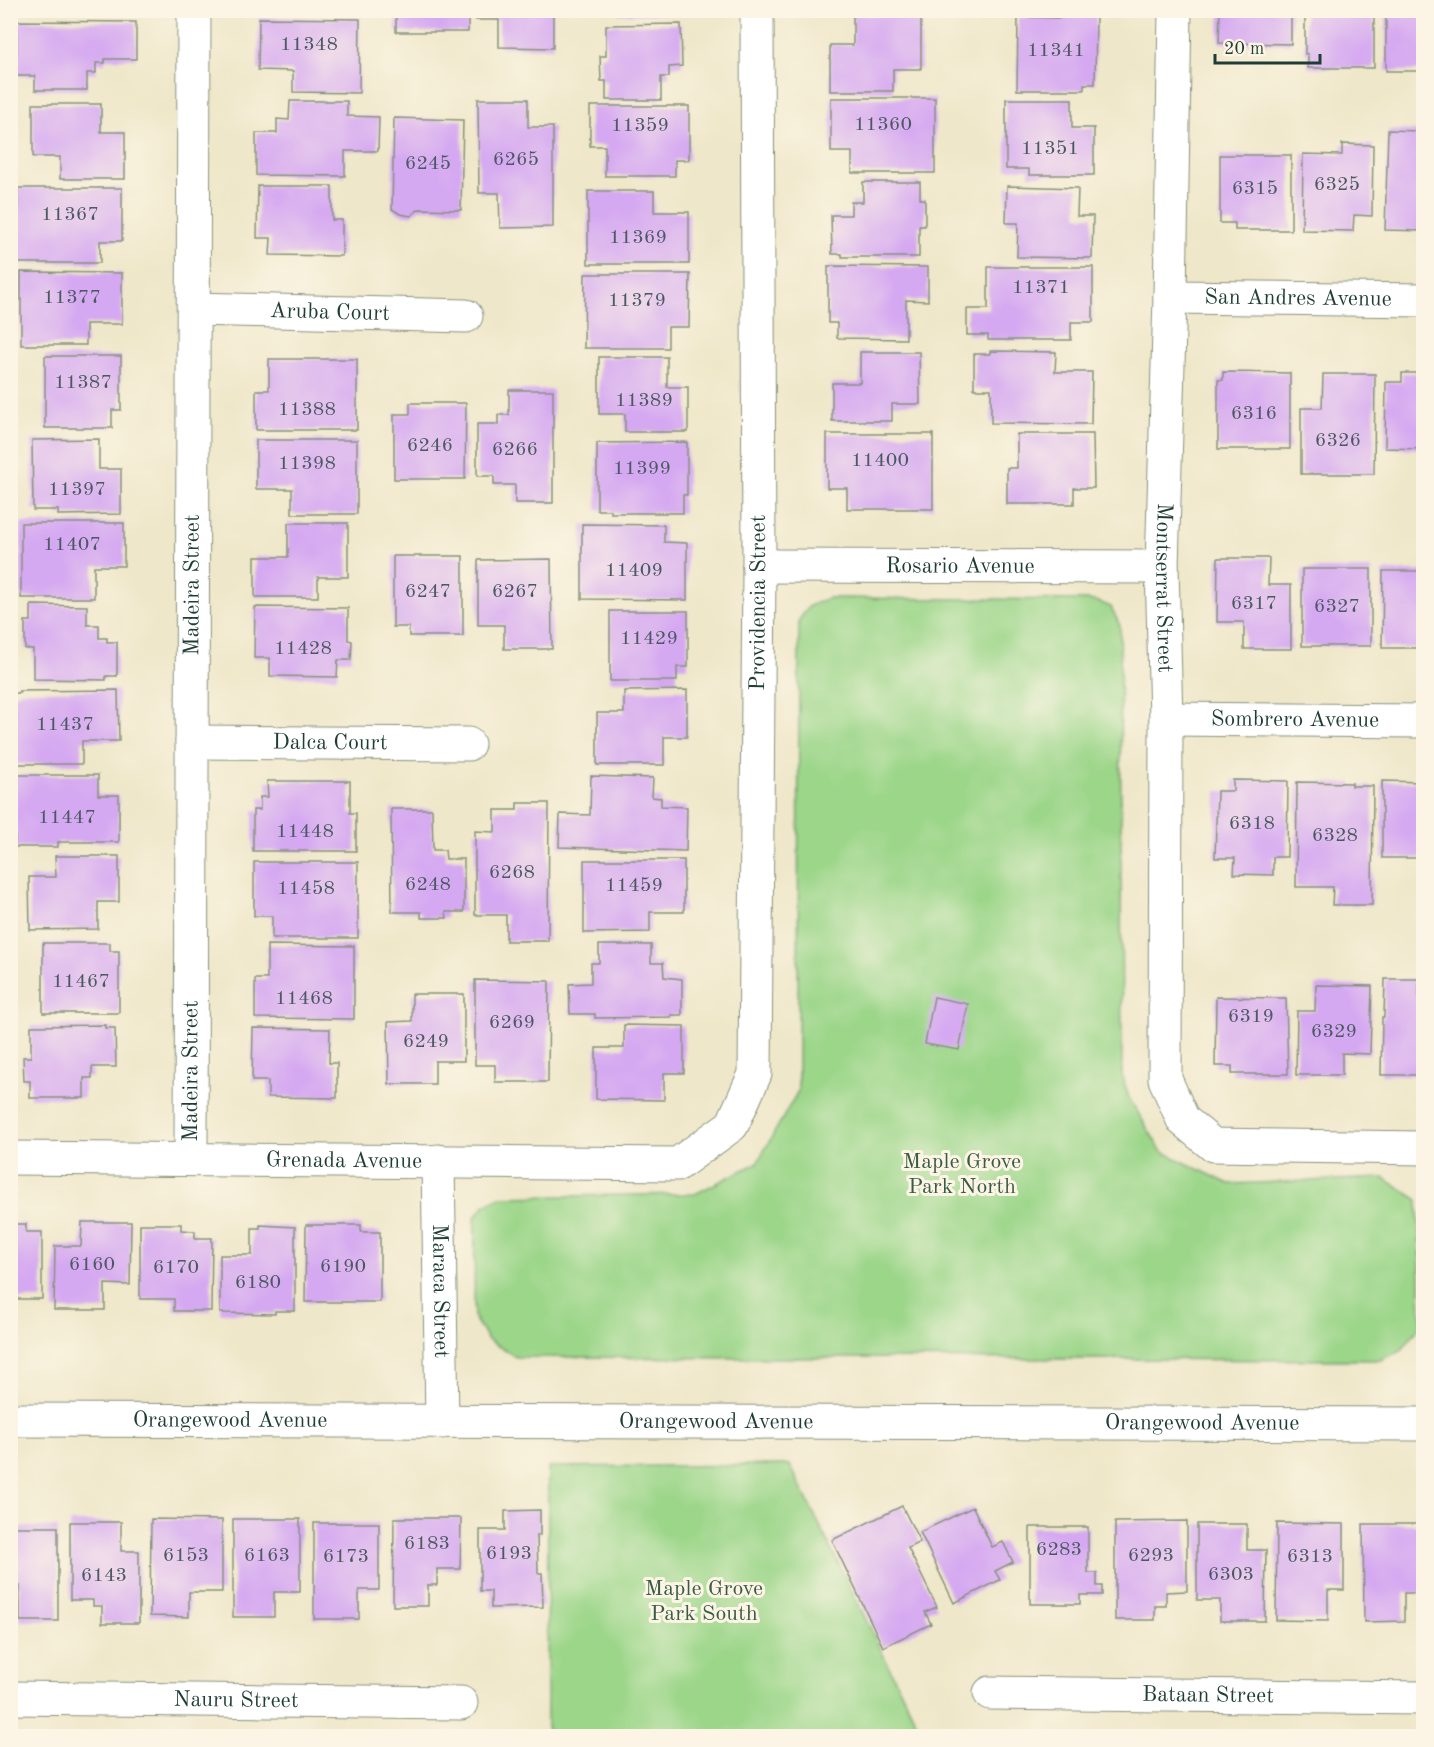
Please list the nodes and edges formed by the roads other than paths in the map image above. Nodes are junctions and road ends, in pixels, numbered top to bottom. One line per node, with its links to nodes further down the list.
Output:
1 (194, 10): 6 (street, Madeira Street)
2 (757, 10): 8 (street, Providencia Street)
3 (1175, 10): 4 (street, Montserrat Street)
4 (1170, 297): 5 (street, San Andres Avenue); 9 (street, Montserrat Street)
5 (1424, 300)
6 (194, 309): 7 (street, Aruba Court); 12 (street, Madeira Street)
7 (466, 316)
8 (759, 566): 9 (street, Rosario Avenue); 18 (street, Providencia Street)
9 (1162, 567): 10 (street, Montserrat Street)
10 (1166, 719): 11 (street, Sombrero Avenue); 14 (street, Montserrat Street)
11 (1424, 720)
12 (192, 742): 13 (street, Dalca Court); 16 (street, Madeira Street)
13 (468, 744)
14 (1424, 1148)
15 (10, 1158): 16 (street, Grenada Avenue)
16 (191, 1159): 17 (street, Grenada Avenue)
17 (438, 1161): 18 (street, Grenada Avenue); 20 (street, Maraca Street)
18 (678, 1164)
19 (10, 1420): 20 (street, Orangewood Avenue)
20 (442, 1422): 21 (street, Orangewood Avenue)
21 (1424, 1424)
22 (990, 1693): 24 (street, Bataan Street)
23 (10, 1698): 25 (street, Nauru Street)
24 (1424, 1698)
25 (461, 1703)

